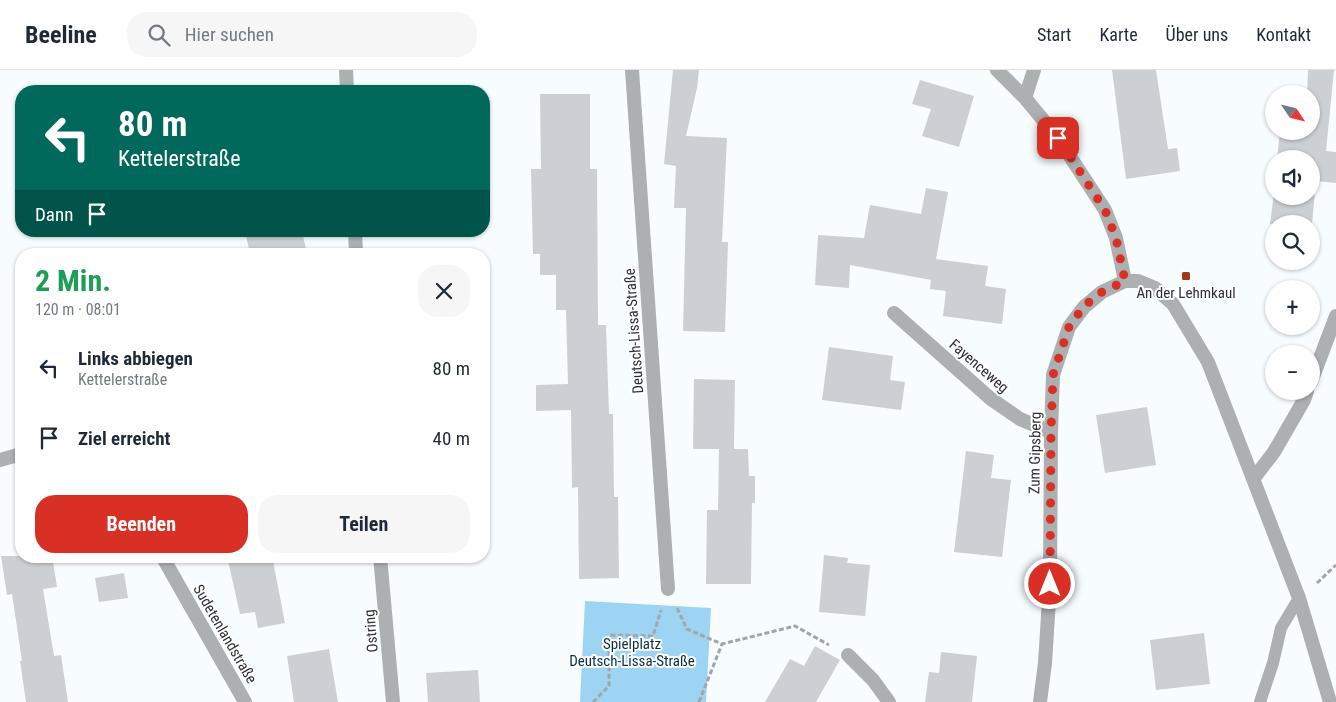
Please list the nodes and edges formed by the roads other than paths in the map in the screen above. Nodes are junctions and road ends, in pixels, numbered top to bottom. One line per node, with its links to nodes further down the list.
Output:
1 (346, 70): 5 (street)
2 (632, 70): 18 (street, Deutsch-Lissa-Straße)
3 (997, 70): 6 (street)
4 (1034, 70): 6 (street)
5 (347, 85)
6 (1025, 98): 7 (street)
7 (1125, 281): 12 (street, Zum Gipsberg); 15 (street)
8 (894, 313): 12 (street, Fayenceweg)
9 (1336, 316): 10 (street)
10 (1320, 358)
11 (1304, 400): 15 (street)
12 (1051, 432): 24 (street, Zum Gipsberg)
13 (15, 456): 14 (street)
14 (0, 460)
15 (1254, 478): 19 (street)
16 (166, 563): 21 (street, Sudetenlandstraße)
17 (381, 563): 22 (street, Ostring)
18 (668, 589)
19 (1299, 598): 25 (lane); 26 (street)
20 (848, 655): 23 (street)
21 (245, 702)
22 (394, 702)
23 (889, 702)
24 (1040, 702)
25 (1260, 702)
26 (1330, 702)

